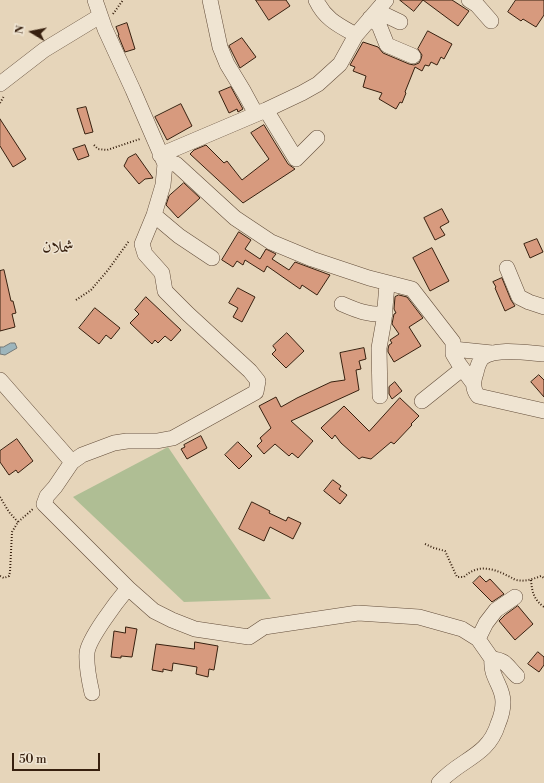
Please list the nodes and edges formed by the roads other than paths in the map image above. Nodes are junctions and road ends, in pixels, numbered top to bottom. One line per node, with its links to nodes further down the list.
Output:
1 (95, 0): 6 (street)
2 (210, 0): 12 (street)
3 (316, 0): 9 (street)
4 (469, 0): 7 (street)
5 (378, 10): 8 (street); 9 (street); 10 (street)
6 (100, 16): 11 (street); 14 (street)
7 (491, 21)
8 (400, 22)
9 (356, 35): 12 (street)
10 (413, 56)
11 (0, 84)
12 (261, 112): 13 (street); 14 (street)
13 (317, 138)
14 (163, 159): 15 (street); 18 (street)
15 (154, 215): 16 (street); 33 (street)
16 (212, 258)
17 (507, 268): 20 (street)
18 (387, 284): 22 (street); 24 (street)
19 (342, 304): 22 (street)
20 (544, 307)
21 (544, 311): 23 (street)
22 (385, 314): 30 (street)
23 (544, 319)
24 (453, 348): 25 (street); 27 (street)
25 (492, 353): 26 (street); 29 (street)
26 (544, 354)
27 (462, 369): 29 (street); 31 (street)
28 (0, 380): 33 (street)
29 (473, 383): 32 (street)
30 (380, 396)
31 (422, 401)
32 (544, 411)
33 (72, 462): 34 (street)
34 (128, 588): 36 (street); 39 (street)
35 (515, 597): 36 (street)
36 (478, 639): 37 (street)
37 (492, 659): 38 (street); 40 (street)
38 (517, 676)
39 (92, 693)
40 (439, 783)

